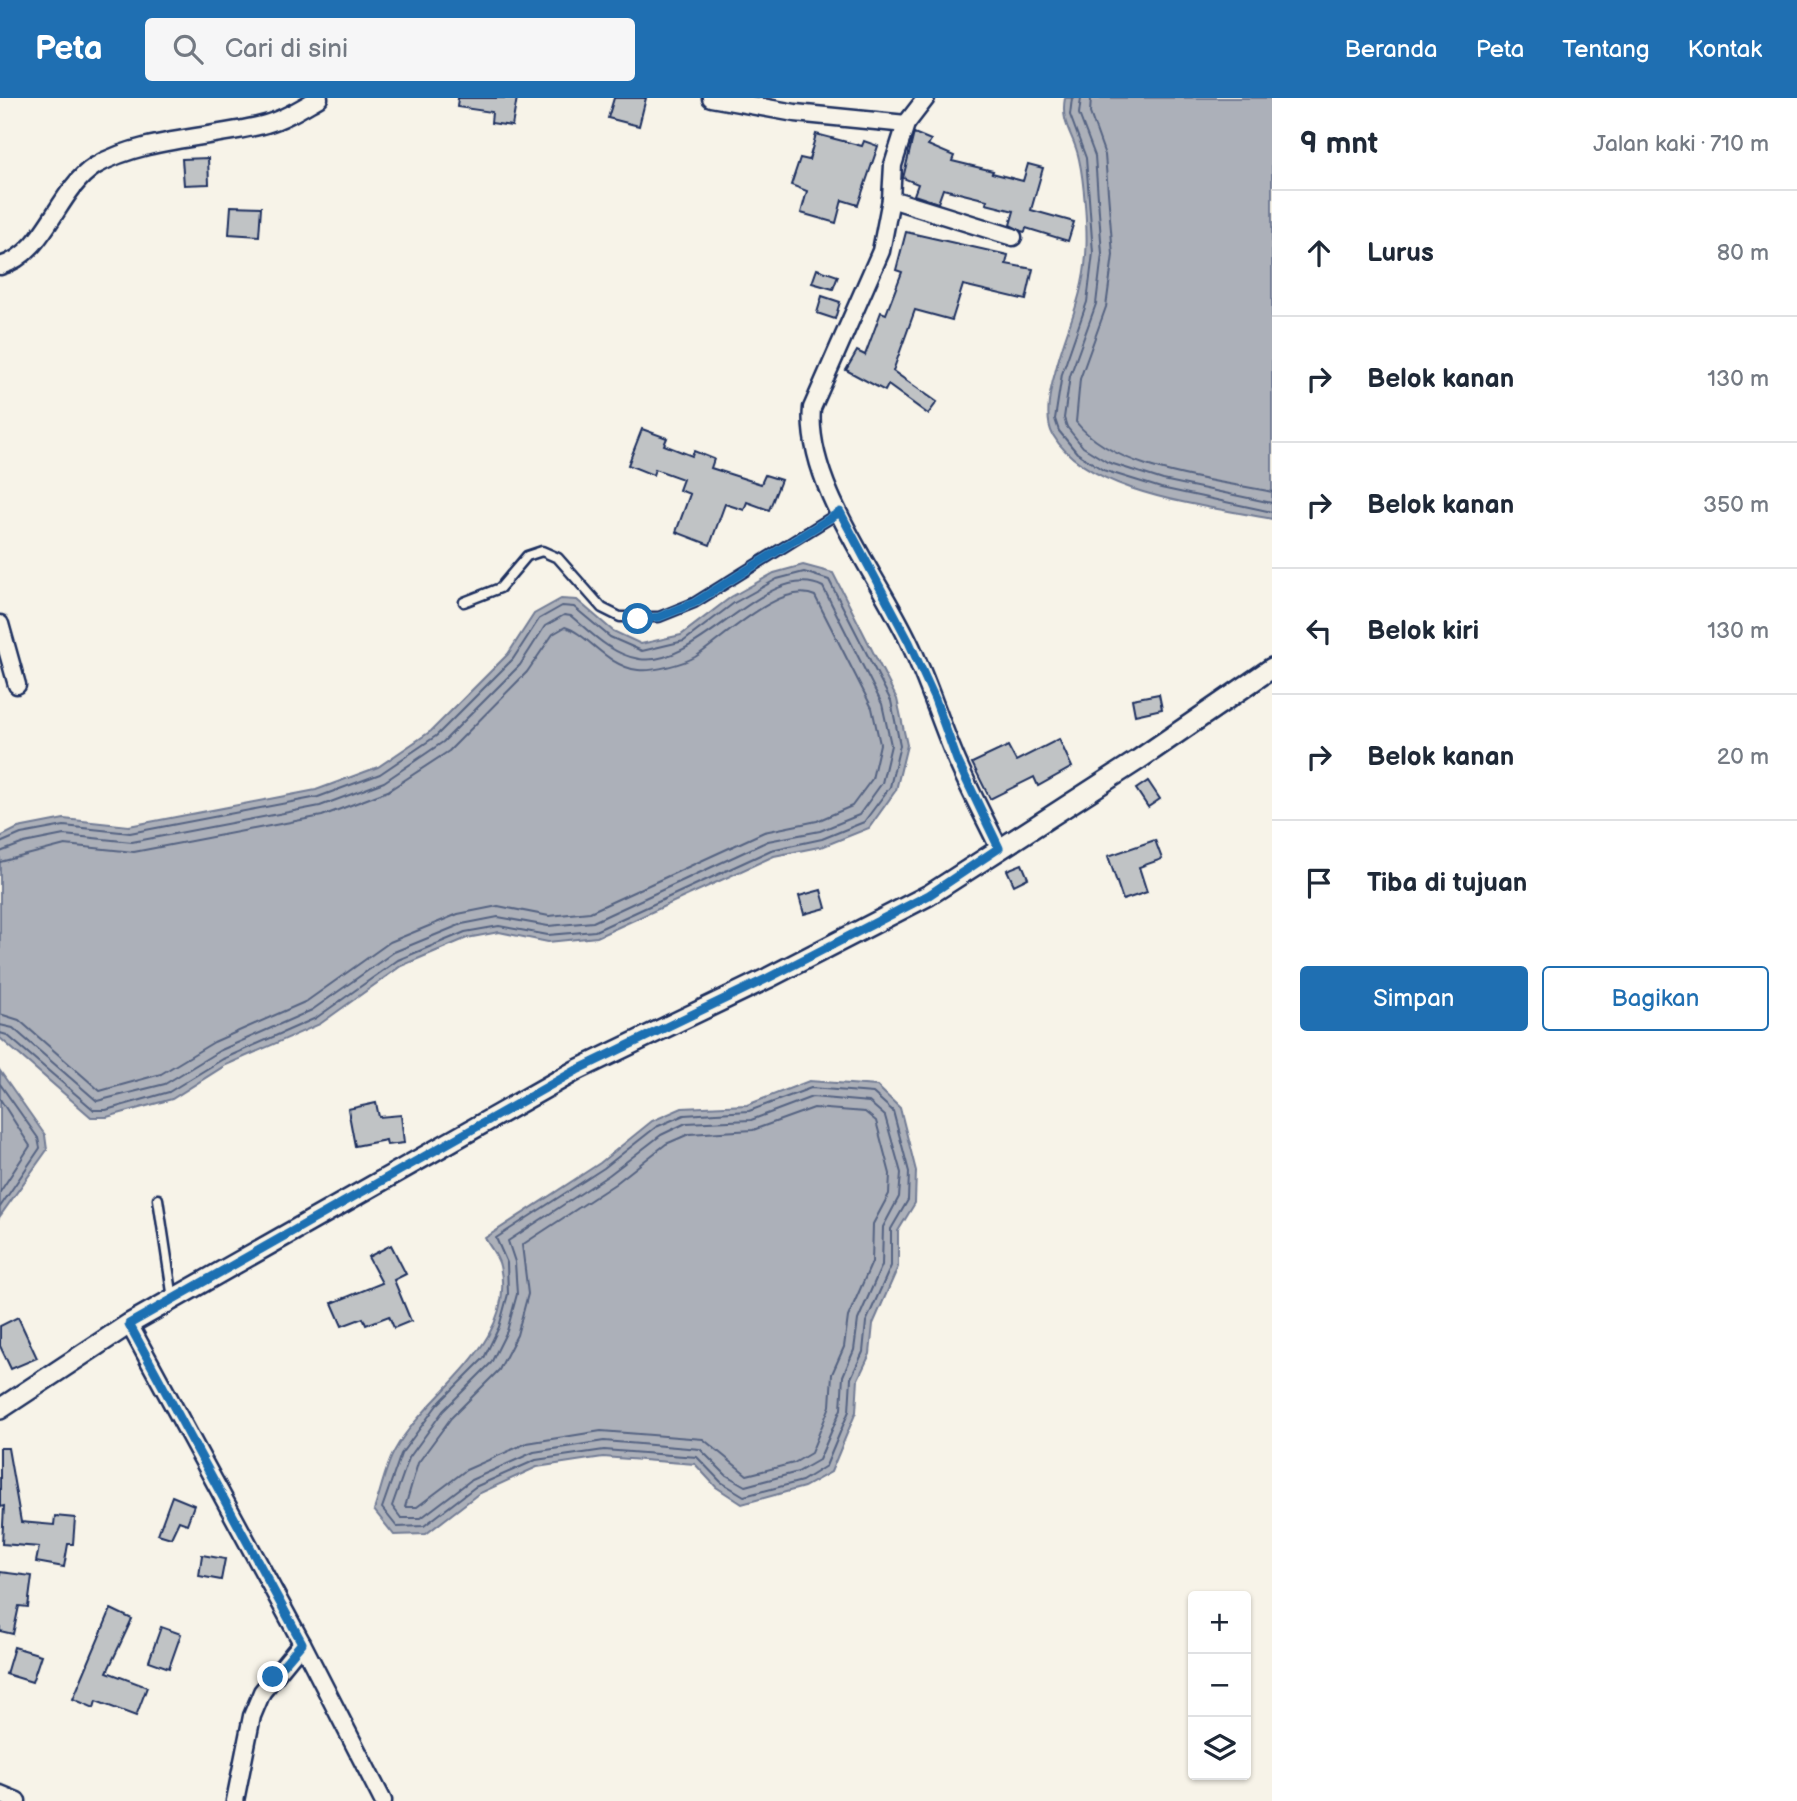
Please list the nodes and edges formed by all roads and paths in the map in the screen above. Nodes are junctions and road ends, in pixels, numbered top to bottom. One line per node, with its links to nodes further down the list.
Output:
1 (320, 98): 7 (street)
2 (712, 98): 4 (street)
3 (926, 98): 4 (street)
4 (906, 124): 5 (street)
5 (891, 198): 6 (street); 8 (street)
6 (1013, 237)
7 (0, 266)
8 (840, 512): 9 (lane); 13 (street)
9 (464, 602)
10 (1, 631): 12 (street)
11 (1272, 668): 13 (street)
12 (17, 685)
13 (999, 848): 15 (street)
14 (158, 1199): 15 (lane)
15 (173, 1299): 16 (street)
16 (129, 1324): 17 (street); 18 (street)
17 (0, 1409)
18 (302, 1643): 21 (street); 22 (street)
19 (0, 1794): 20 (street)
20 (17, 1801)
21 (235, 1801)
22 (383, 1801)

